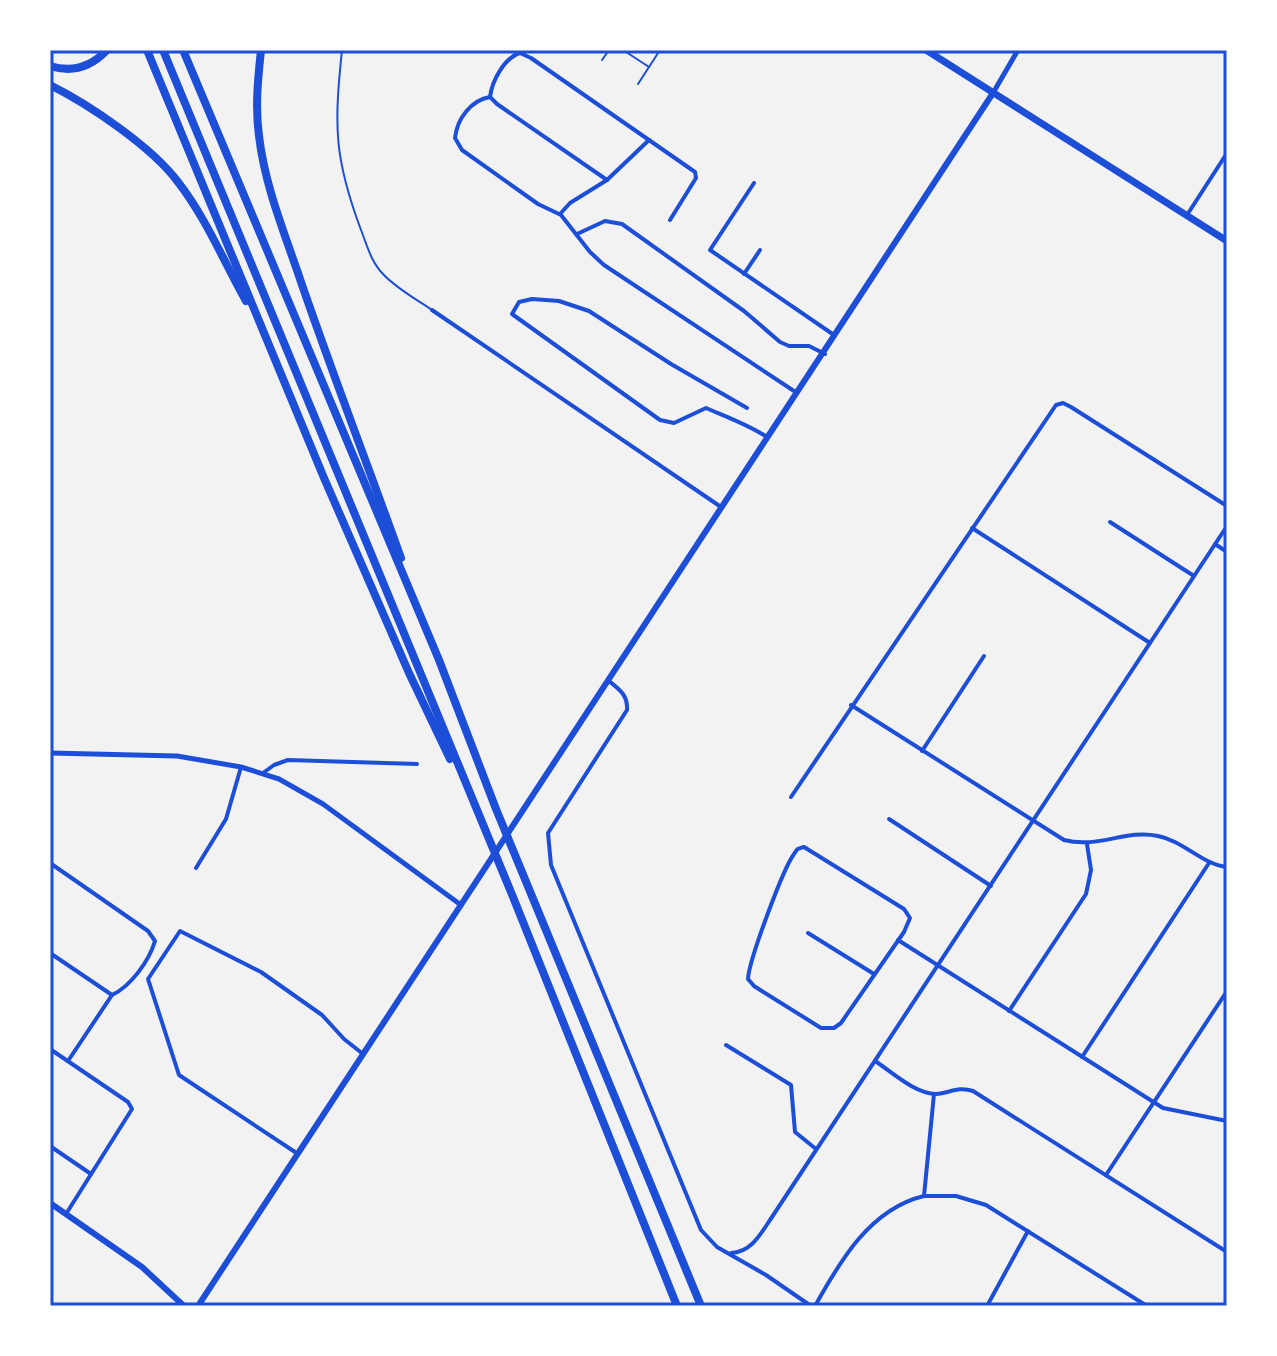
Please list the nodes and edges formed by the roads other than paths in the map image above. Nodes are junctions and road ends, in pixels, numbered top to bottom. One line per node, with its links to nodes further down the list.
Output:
1 (107, 50): 13 (highway)
2 (147, 50): 32 (highway)
3 (163, 50): 56 (highway)
4 (183, 50): 47 (highway)
5 (261, 50): 47 (highway)
6 (342, 50): 30 (lane)
7 (609, 50): 12 (lane)
8 (623, 50): 14 (lane)
9 (660, 50): 14 (lane)
10 (926, 50): 17 (main road)
11 (1018, 50): 17 (street)
12 (602, 60)
13 (50, 66)
14 (649, 67): 15 (lane)
15 (638, 84)
16 (50, 85): 32 (highway)
17 (993, 93): 24 (main road); 31 (main road)
18 (490, 97): 19 (street); 21 (street); 23 (street)
19 (649, 140): 21 (street); 25 (street)
20 (1227, 153): 24 (street)
21 (607, 180): 23 (street)
22 (754, 183): 29 (street)
23 (560, 214): 26 (street)
24 (1187, 215): 27 (main road)
25 (670, 220)
26 (577, 234): 33 (street); 34 (street)
27 (1227, 241)
28 (760, 250): 29 (street)
29 (744, 274): 31 (street)
30 (432, 310): 38 (street)
31 (836, 337): 33 (main road)
32 (270, 345): 56 (highway)
33 (825, 354): 34 (main road)
34 (798, 394): 36 (main road)
35 (747, 408): 36 (street)
36 (769, 438): 38 (main road)
37 (1227, 506): 41 (street)
38 (723, 508): 48 (main road)
39 (1110, 522): 44 (street)
40 (1227, 526): 42 (street)
41 (972, 528): 45 (street); 49 (street)
42 (1215, 544): 43 (street); 44 (street)
43 (1227, 552)
44 (1194, 576): 45 (street)
45 (1150, 643): 58 (street)
46 (984, 656): 50 (street)
47 (439, 660): 97 (highway)
48 (609, 681): 65 (main road); 93 (street)
49 (851, 705): 50 (street); 55 (street)
50 (922, 751): 58 (street)
51 (50, 753): 53 (street)
52 (417, 764): 54 (street)
53 (241, 767): 54 (street); 63 (street)
54 (262, 774): 65 (street)
55 (791, 797)
56 (476, 809): 96 (highway)
57 (889, 819): 64 (street)
58 (1032, 822): 59 (street); 64 (street)
59 (1087, 844): 61 (street); 73 (street)
60 (50, 863): 72 (street)
61 (1209, 863): 62 (street); 77 (street)
62 (1227, 867)
63 (196, 868)
64 (991, 886): 69 (street)
65 (461, 905): 76 (main road)
66 (808, 933): 70 (street)
67 (898, 940): 69 (street); 70 (street); 70 (street)
68 (50, 953): 72 (street)
69 (938, 965): 73 (street); 79 (street)
70 (874, 974)
71 (1227, 991): 81 (street)
72 (112, 995): 78 (street)
73 (1009, 1011): 77 (street)
74 (726, 1045): 84 (street)
75 (50, 1049): 78 (street)
76 (363, 1054): 85 (main road); 85 (street)
77 (1082, 1057): 81 (street)
78 (68, 1061): 86 (street)
79 (875, 1061): 80 (street); 84 (street)
80 (934, 1094): 87 (street); 88 (street)
81 (1153, 1102): 82 (street); 87 (street)
82 (1227, 1121)
83 (50, 1146): 86 (street)
84 (816, 1149): 93 (street)
85 (298, 1154): 95 (main road)
86 (91, 1174): 90 (street)
87 (1106, 1175): 92 (street)
88 (924, 1196): 91 (street); 98 (street)
89 (50, 1203): 90 (main road)
90 (66, 1214): 94 (main road)
91 (1028, 1230): 99 (street); 100 (street)
92 (1227, 1252)
93 (731, 1253): 98 (street)
94 (184, 1306)
95 (198, 1306)
96 (677, 1306)
97 (701, 1306)
98 (813, 1306)
99 (987, 1306)
100 (1147, 1306)

